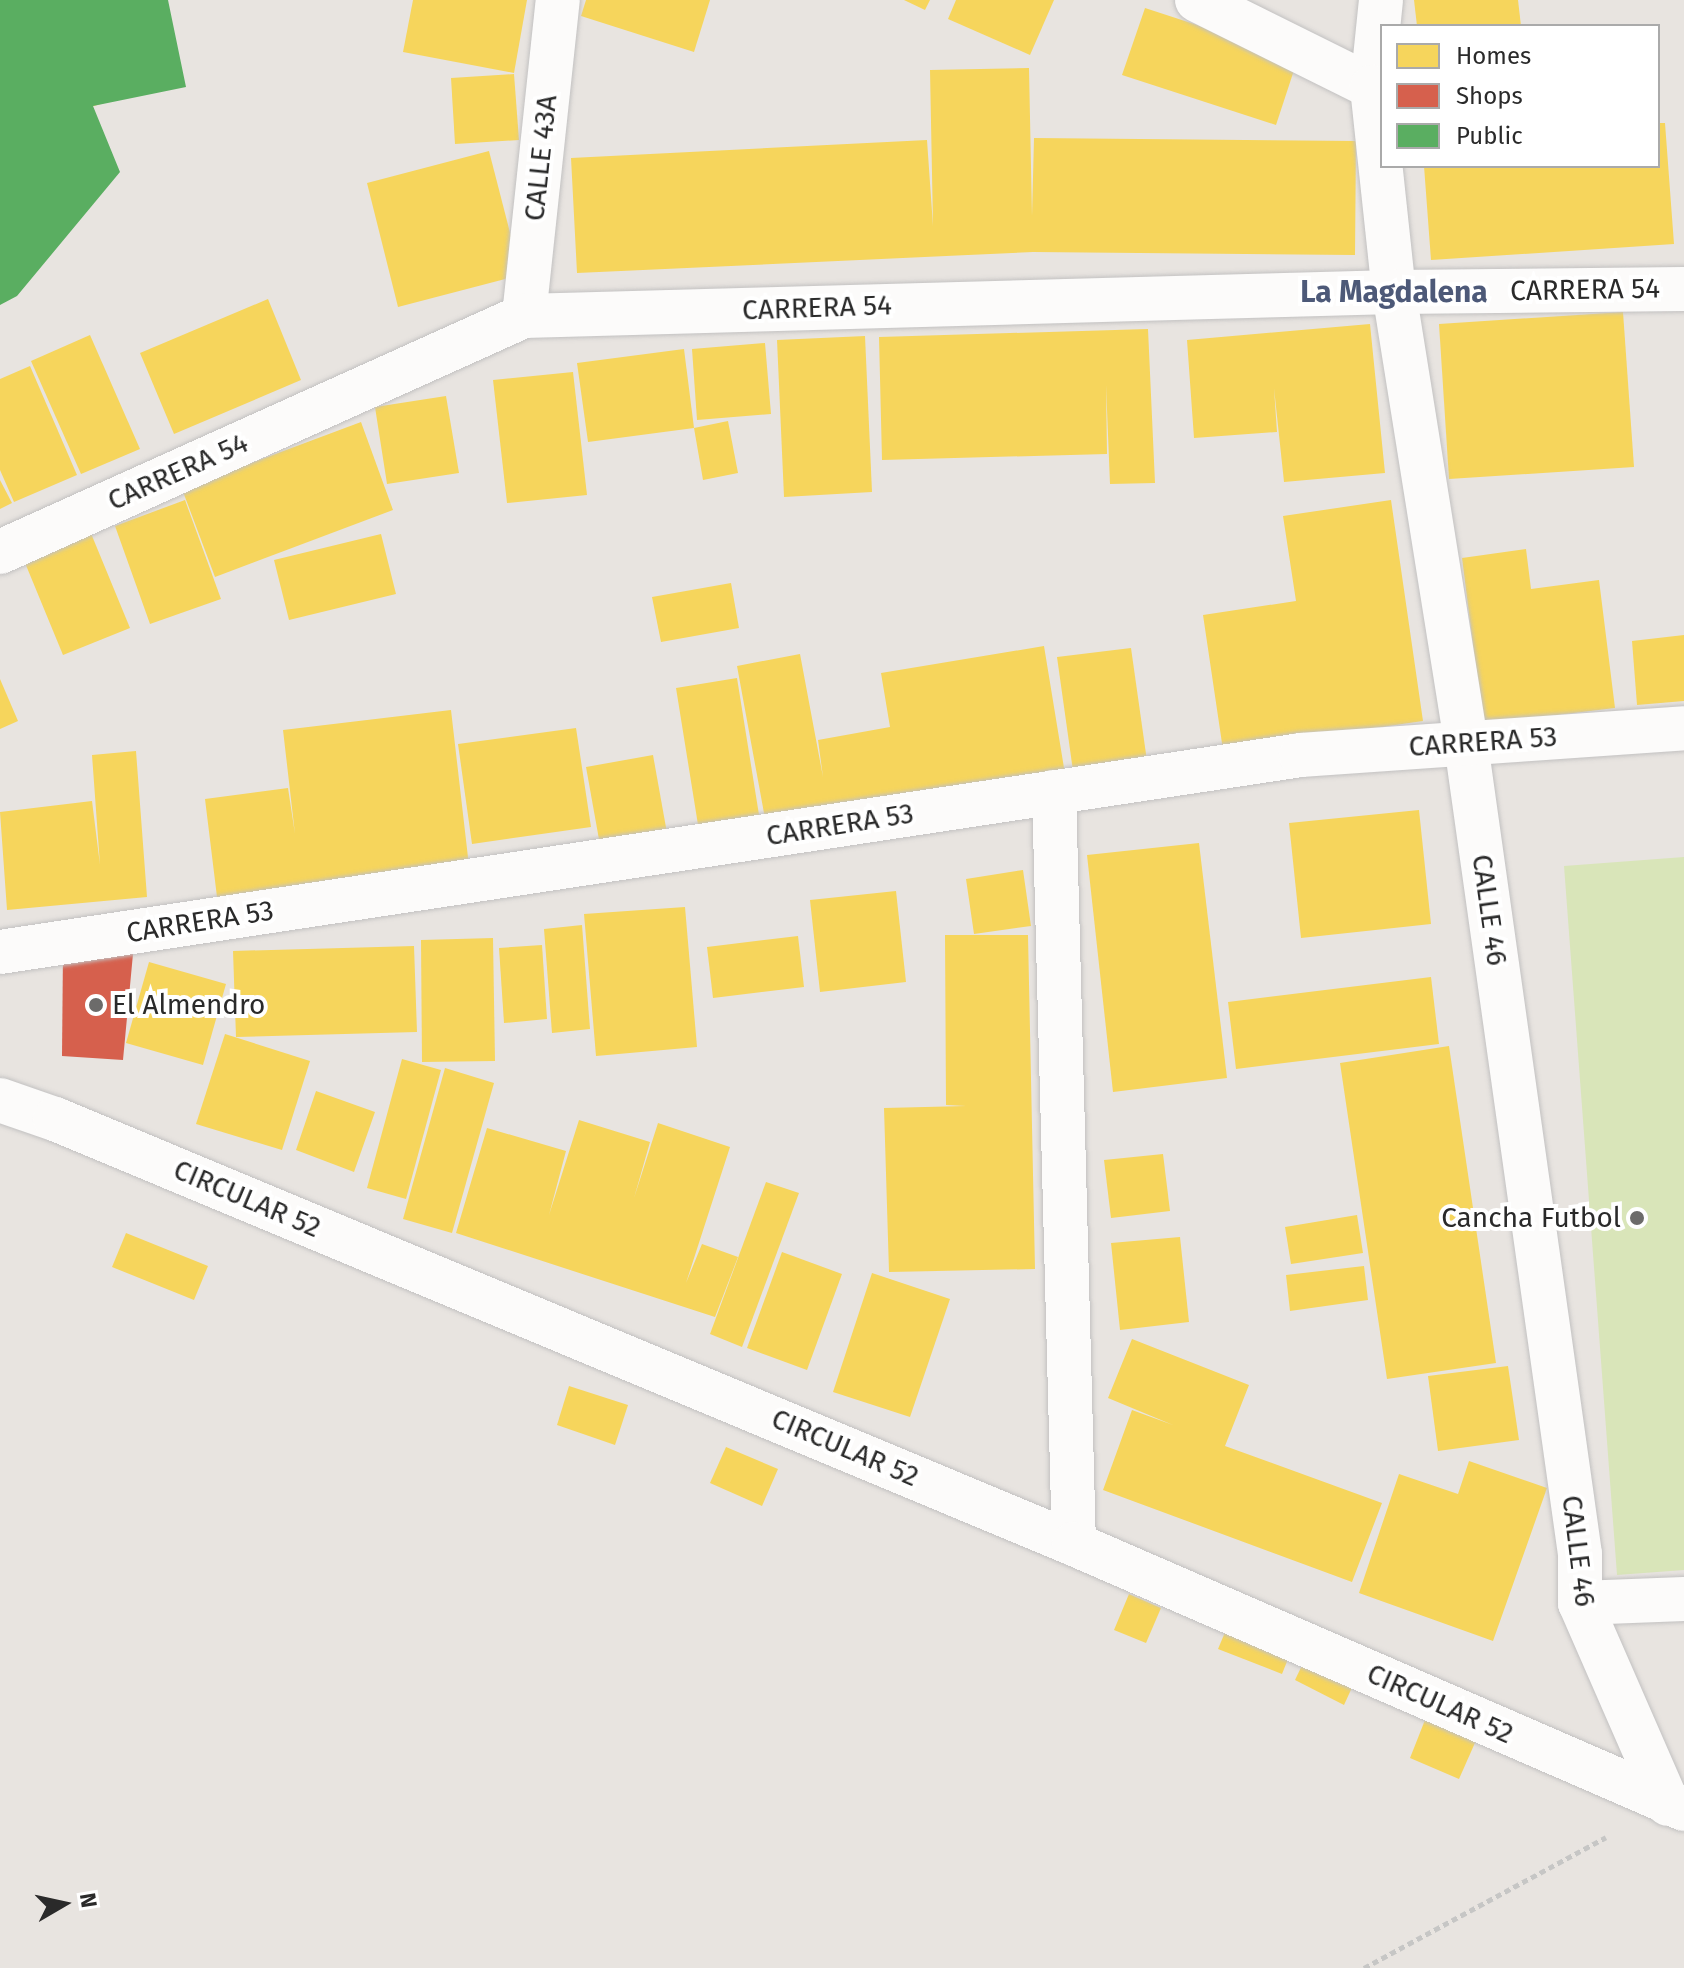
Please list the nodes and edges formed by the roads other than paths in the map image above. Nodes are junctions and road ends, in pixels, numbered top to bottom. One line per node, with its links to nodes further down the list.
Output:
1 (558, 0): 9 (street, CALLE 43A)
2 (1197, 0): 4 (street)
3 (1381, 0): 4 (street, CALLE 46)
4 (1372, 87): 5 (street, CALLE 46)
5 (1380, 162)
6 (1381, 168): 8 (street, CALLE 46)
7 (1684, 289): 8 (street, CARRERA 54)
8 (1394, 292): 9 (street, CARRERA 54); 12 (street, CALLE 46)
9 (524, 316): 10 (street, CARRERA 54)
10 (0, 552)
11 (1684, 728): 12 (street, CARRERA 53)
12 (1466, 744): 13 (street, CARRERA 53); 18 (street, CALLE 46)
13 (1054, 792): 14 (street, CARRERA 53); 16 (street)
14 (0, 952)
15 (0, 1100): 16 (street, CIRCULAR 52)
16 (1074, 1544): 19 (street, CIRCULAR 52)
17 (1684, 1599): 18 (street)
18 (1580, 1603): 19 (street, CALLE 46)
19 (1676, 1807)

